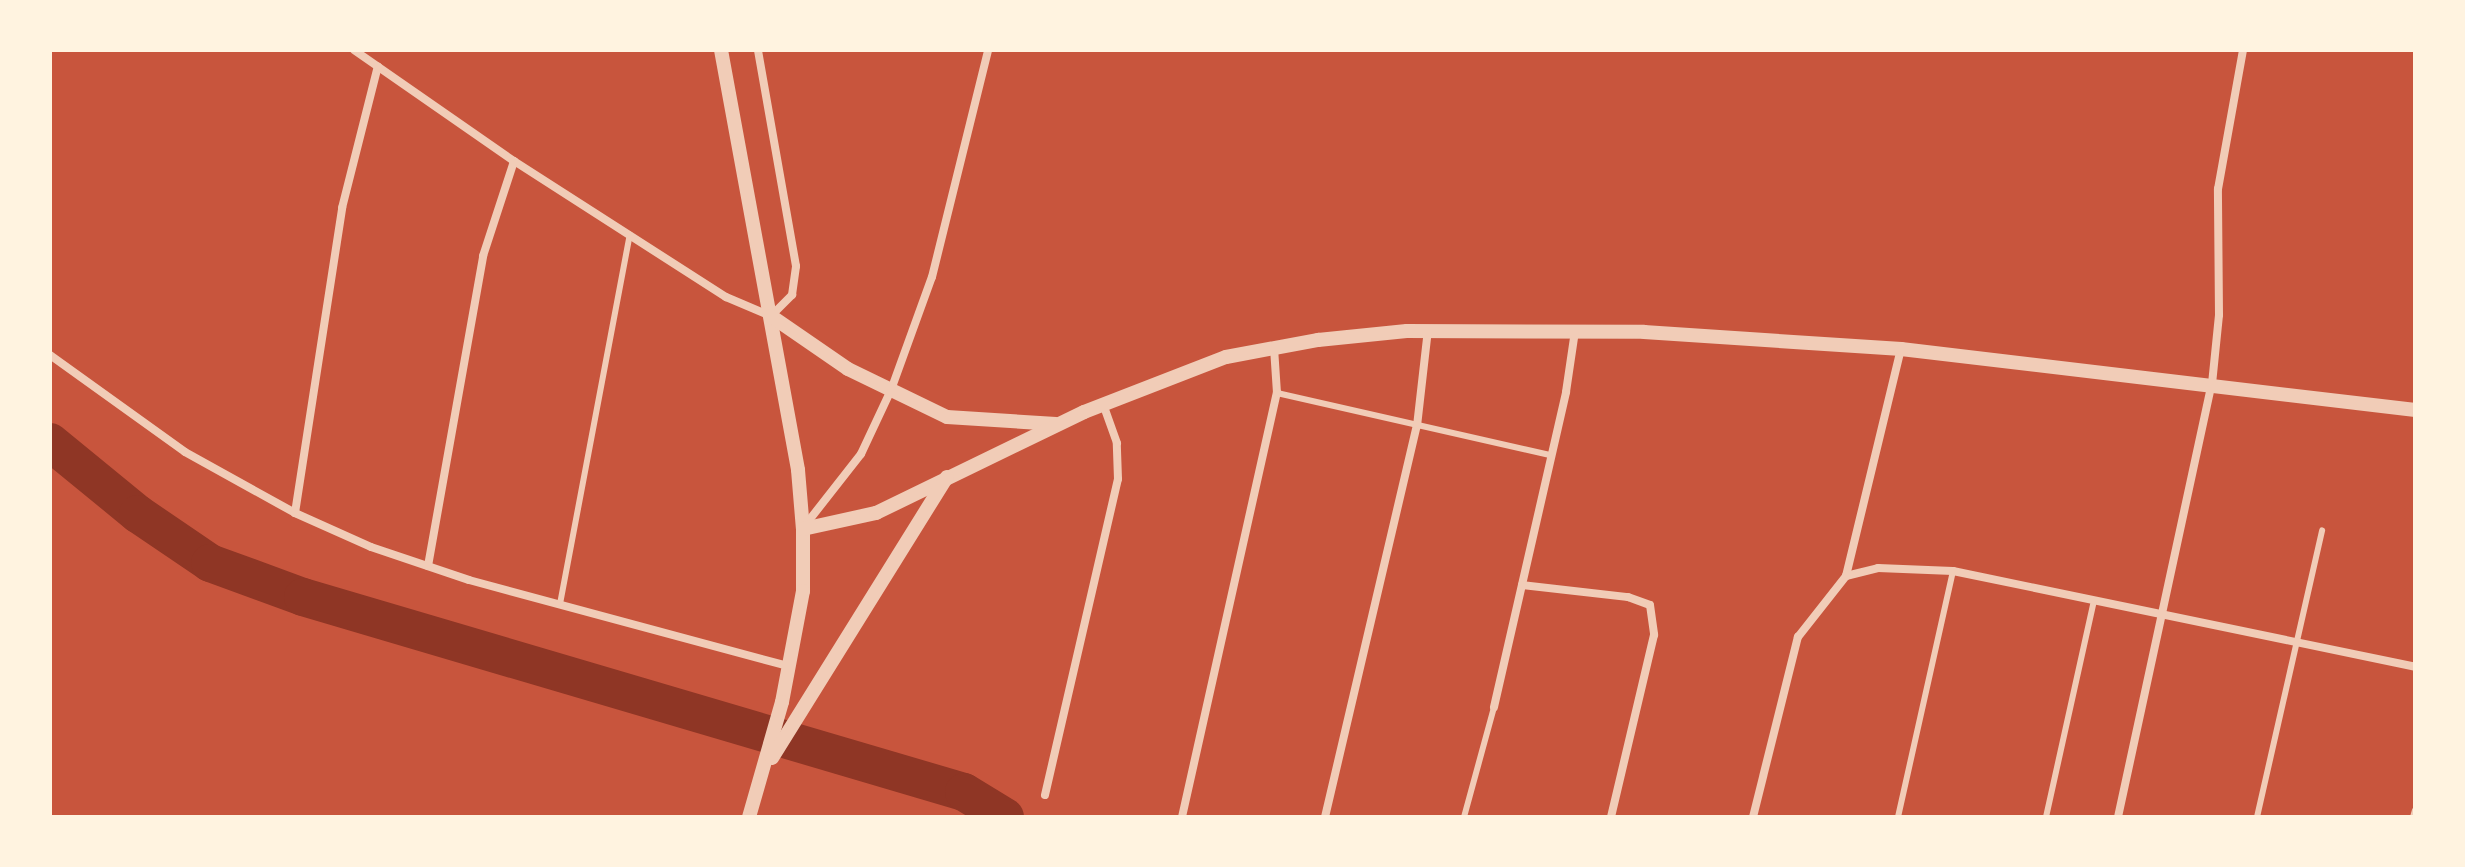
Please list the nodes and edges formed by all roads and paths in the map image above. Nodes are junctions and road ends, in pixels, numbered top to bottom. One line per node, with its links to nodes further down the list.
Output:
1 (354, 50): 6 (street)
2 (721, 50): 9 (street)
3 (758, 50): 9 (street)
4 (988, 50): 16 (street)
5 (2243, 50): 15 (street)
6 (378, 66): 7 (street); 24 (street)
7 (514, 161): 8 (street); 27 (street)
8 (630, 235): 9 (street); 32 (lane)
9 (771, 316): 16 (street); 25 (street)
10 (1428, 330): 11 (street); 12 (street); 21 (street)
11 (1575, 330): 13 (street); 22 (street)
12 (1274, 348): 17 (street); 18 (street)
13 (1901, 349): 15 (street); 29 (street)
14 (50, 355): 24 (street)
15 (2212, 384): 19 (street); 33 (street)
16 (891, 390): 20 (street); 25 (street)
17 (1277, 393): 21 (lane); 42 (street)
18 (1103, 404): 20 (street); 39 (street)
19 (2415, 410)
20 (1060, 424): 23 (street)
21 (1417, 426): 22 (lane); 43 (street)
22 (1551, 455): 30 (street)
23 (947, 477): 25 (street); 38 (street)
24 (295, 513): 27 (street)
25 (803, 529): 35 (street)
26 (2322, 530): 34 (lane)
27 (428, 566): 32 (street)
28 (1953, 571): 29 (street); 31 (street); 47 (lane)
29 (1846, 576): 46 (street)
30 (1522, 585): 37 (street); 45 (street)
31 (2094, 600): 33 (street); 48 (lane)
32 (560, 604): 35 (street)
33 (2163, 614): 34 (street); 49 (street)
34 (2297, 641): 36 (street); 50 (lane)
35 (788, 666): 38 (street)
36 (2415, 667)
37 (1494, 707): 44 (lane)
38 (761, 776): 41 (street)
39 (1045, 795)
40 (2415, 810): 51 (lane)
41 (749, 817)
42 (1182, 817)
43 (1325, 817)
44 (1464, 817)
45 (1611, 817)
46 (1753, 817)
47 (1898, 817)
48 (2046, 817)
49 (2118, 817)
50 (2257, 817)
51 (2413, 817)

